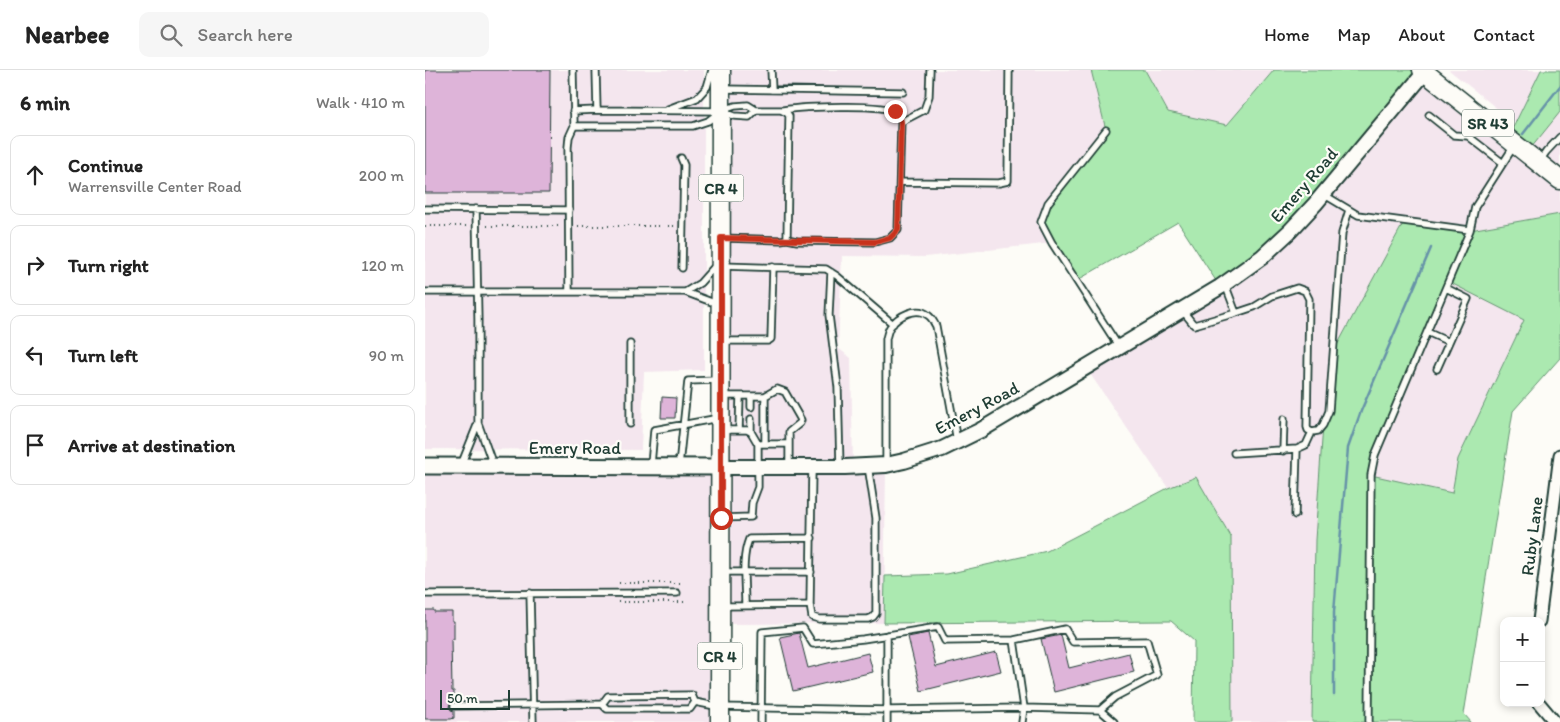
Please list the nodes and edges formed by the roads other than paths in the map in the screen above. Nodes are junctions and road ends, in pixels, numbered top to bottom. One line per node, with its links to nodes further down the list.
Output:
1 (573, 70): 16 (lane)
2 (596, 70): 12 (lane)
3 (711, 70): 13 (lane)
4 (721, 70): 9 (main road, CR 4)
5 (771, 70): 10 (lane)
6 (930, 70): 19 (lane)
7 (1009, 70): 28 (lane)
8 (1423, 71): 23 (main road, SR 43); 29 (street, Emery Road)
9 (721, 89): 10 (lane); 17 (main road, CR 4)
10 (772, 90): 11 (lane)
11 (903, 92)
12 (597, 110): 13 (lane); 16 (lane)
13 (664, 110): 17 (lane)
14 (756, 110): 15 (lane); 17 (lane); 17 (lane)
15 (781, 110): 19 (lane); 36 (lane)
16 (573, 111): 20 (lane)
17 (721, 111): 20 (lane); 35 (main road, CR 4)
18 (1429, 115): 25 (lane)
19 (901, 122): 28 (lane)
20 (574, 126): 32 (lane)
21 (1106, 130): 55 (lane)
22 (1560, 137): 26 (lane)
23 (1515, 144): 25 (lane); 26 (main road, SR 43)
24 (681, 158): 39 (lane)
25 (1503, 163): 34 (lane)
26 (1539, 163): 27 (main road, SR 43)
27 (1560, 180)
28 (900, 182): 36 (lane)
29 (1323, 194): 33 (lane); 41 (street, Emery Road)
30 (425, 209): 31 (lane)
31 (476, 209): 32 (lane); 44 (lane)
32 (569, 210): 45 (lane)
33 (1349, 210): 34 (lane); 70 (lane)
34 (1470, 230): 42 (lane)
35 (721, 238): 36 (lane); 37 (main road, CR 4)
36 (787, 239)
37 (721, 263): 38 (lane); 46 (lane); 47 (main road, CR 4)
38 (773, 267): 40 (lane); 52 (lane)
39 (682, 268)
40 (831, 272): 50 (lane); 89 (lane)
41 (1225, 283): 48 (street, Emery Road); 49 (lane)
42 (1446, 288): 51 (lane); 53 (lane)
43 (425, 292): 44 (lane)
44 (477, 292): 45 (lane); 64 (lane)
45 (569, 292): 46 (lane)
46 (685, 292): 47 (lane)
47 (721, 306): 52 (main road, CR 4)
48 (1182, 310): 49 (lane); 55 (street, Emery Road)
49 (1236, 313): 70 (lane)
50 (893, 324): 71 (lane); 78 (lane)
51 (1427, 332): 53 (lane); 120 (lane)
52 (721, 341): 57 (main road, CR 4)
53 (1449, 342): 56 (lane)
54 (630, 344): 65 (lane)
55 (1119, 347): 71 (street, Emery Road)
56 (1437, 370)
57 (721, 388): 58 (lane); 66 (lane); 67 (main road, CR 4)
58 (740, 396): 59 (lane); 68 (lane)
59 (751, 396): 60 (lane); 61 (lane)
60 (765, 396): 72 (lane); 73 (lane)
61 (751, 407)
62 (751, 419): 69 (lane)
63 (1284, 419): 75 (lane)
64 (477, 424): 80 (lane); 81 (lane)
65 (630, 424)
66 (684, 424): 67 (lane); 82 (lane); 85 (lane)
67 (721, 424): 68 (lane); 83 (main road, CR 4)
68 (739, 430): 69 (lane)
69 (751, 432): 72 (lane)
70 (1312, 432): 74 (lane)
71 (957, 442): 78 (street, Emery Road)
72 (761, 444): 73 (lane); 86 (lane)
73 (789, 444): 87 (lane)
74 (1297, 449): 75 (lane); 90 (lane)
75 (1283, 451): 76 (lane)
76 (1234, 453)
77 (1560, 455): 102 (street, Ruby Lane)
78 (886, 465): 84 (street, Emery Road)
79 (425, 466): 80 (main road, Emery Road)
80 (461, 466): 81 (main road, Emery Road)
81 (493, 466): 85 (main road, Emery Road)
82 (679, 466): 83 (main road, Emery Road); 85 (main road, Emery Road)
83 (721, 466): 86 (street, Emery Road); 91 (main road, CR 4)
84 (868, 466): 89 (street, Emery Road); 100 (lane)
85 (650, 467)
86 (758, 467): 87 (street, Emery Road); 91 (lane)
87 (789, 467): 88 (street, Emery Road)
88 (812, 467): 89 (street, Emery Road); 92 (lane)
89 (840, 467)
90 (1295, 515)
91 (721, 518): 93 (main road, CR 4)
92 (812, 538): 94 (lane); 95 (lane)
93 (721, 572): 94 (lane); 101 (main road, CR 4)
94 (745, 572): 95 (lane); 99 (lane)
95 (811, 572): 100 (lane)
96 (677, 593): 98 (lane)
97 (425, 594): 98 (lane)
98 (530, 594): 107 (lane)
99 (745, 605): 100 (lane); 101 (lane)
100 (810, 605)
101 (721, 606): 114 (main road, CR 4)
102 (1540, 617)
103 (887, 635): 104 (lane); 109 (lane); 112 (lane)
104 (1013, 640): 111 (lane); 113 (lane)
105 (695, 702): 106 (lane); 106 (lane); 114 (lane)
106 (602, 704): 107 (lane)
107 (533, 705): 108 (lane); 115 (lane)
108 (454, 706)
109 (761, 707): 112 (lane); 114 (lane); 116 (lane)
110 (1542, 707): 121 (street)
111 (1024, 708): 112 (lane); 113 (lane); 118 (lane)
112 (888, 710): 117 (lane)
113 (1101, 710): 119 (lane)
114 (720, 714)
115 (533, 722)
116 (761, 722)
117 (887, 722)
118 (1022, 722)
119 (1114, 722)
120 (1369, 722)
121 (1555, 722)

